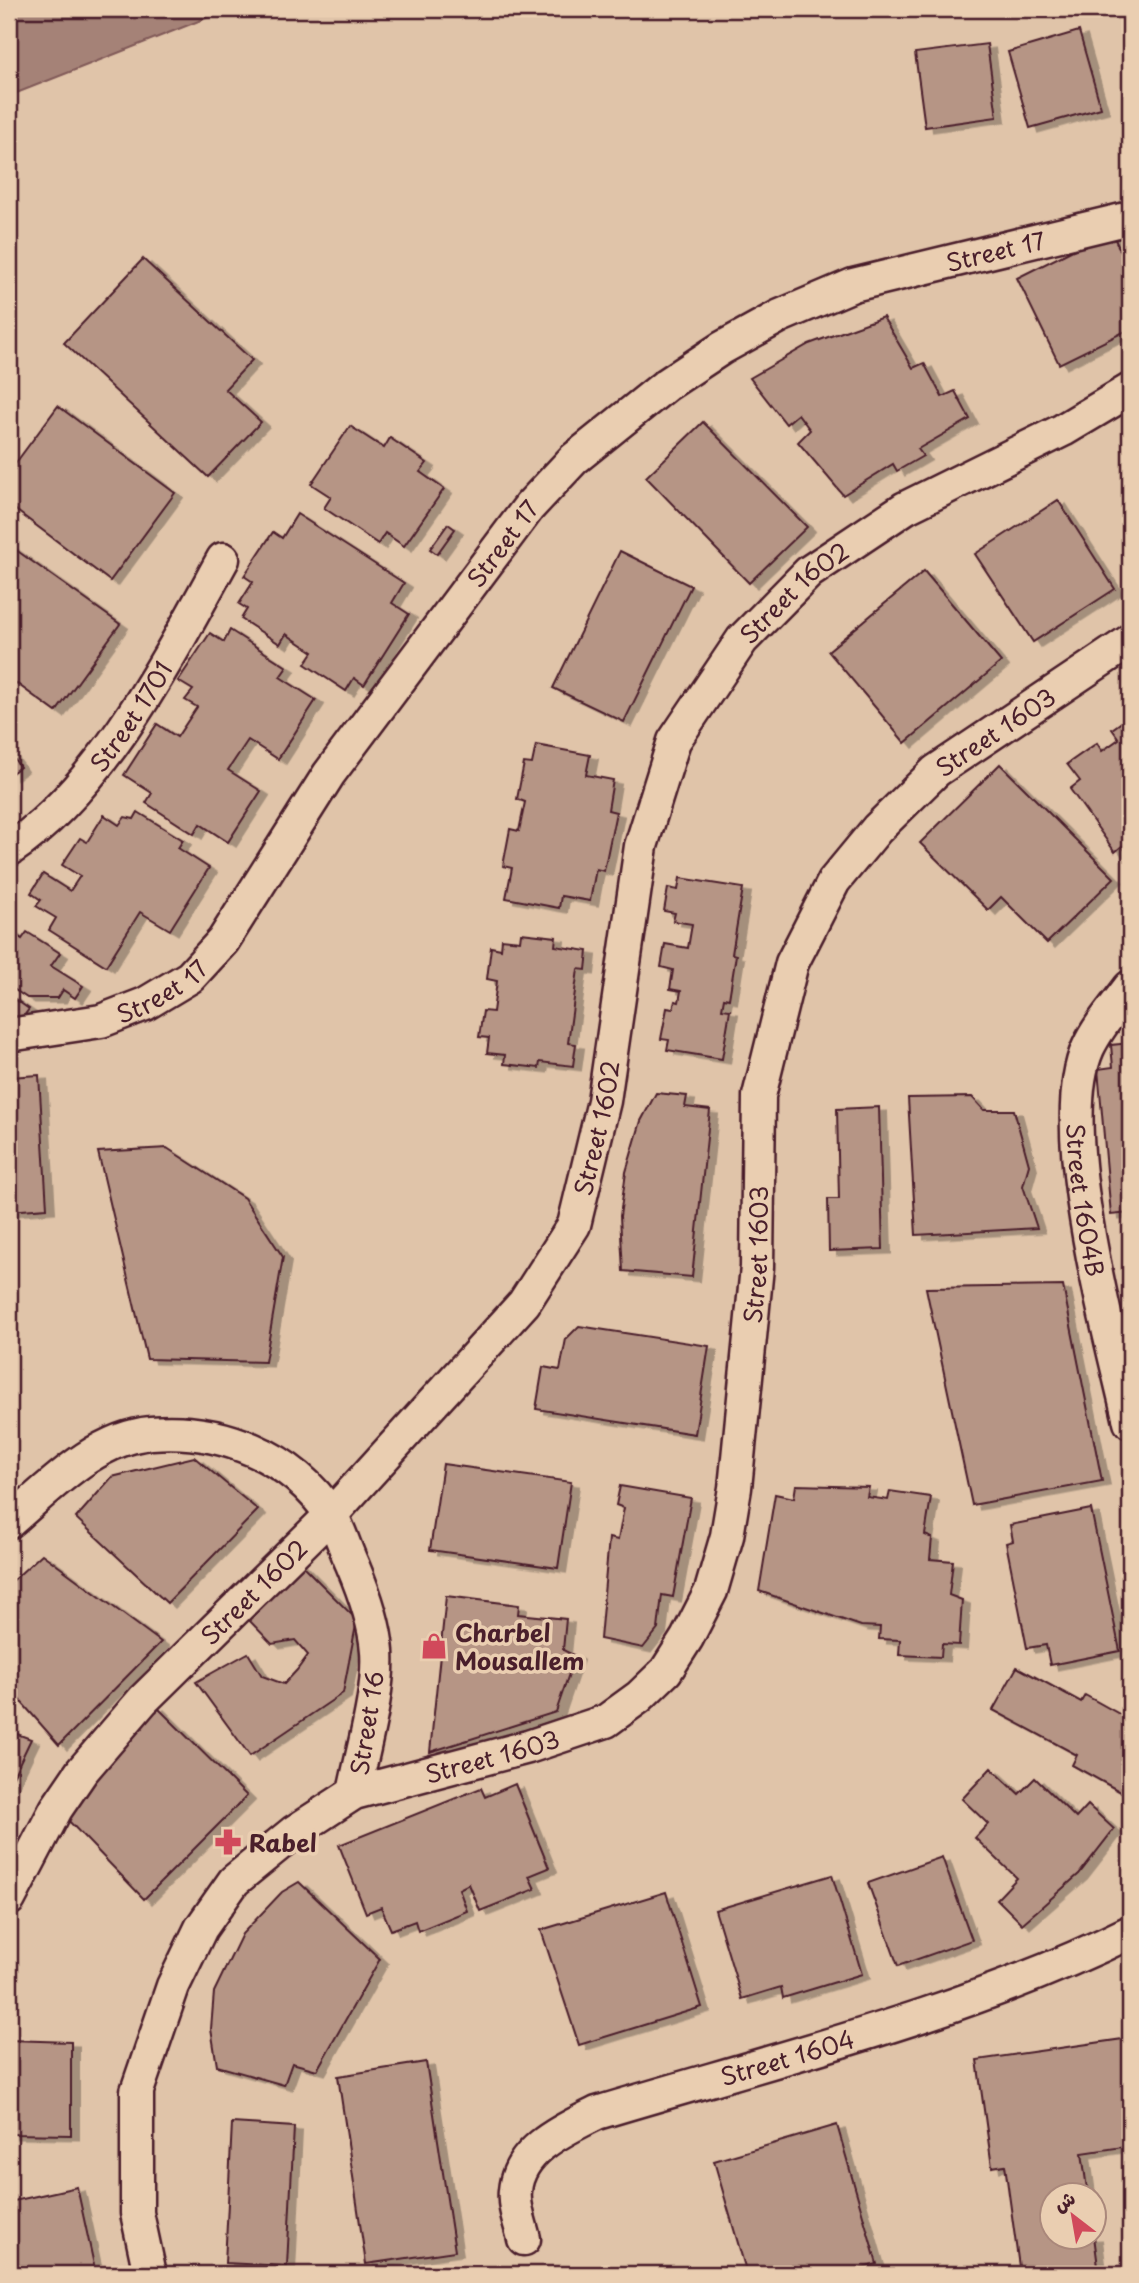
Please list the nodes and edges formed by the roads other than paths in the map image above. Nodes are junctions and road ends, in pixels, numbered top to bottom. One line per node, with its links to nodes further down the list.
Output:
1 (1130, 218): 7 (street, Street 17)
2 (1130, 390): 9 (street, Street 1602)
3 (223, 559): 5 (street, Street 1701)
4 (1130, 641): 11 (street, Street 1603)
5 (9, 850)
6 (1130, 986): 8 (street, Street 1604B)
7 (9, 1035)
8 (1130, 1422)
9 (331, 1515): 10 (street, Street 16); 11 (street, Street 16); 12 (street, Street 1602)
10 (9, 1522)
11 (354, 1793): 15 (street, Street 16)
12 (9, 1899)
13 (1130, 1932): 14 (street, Street 1604)
14 (524, 2239)
15 (150, 2274)

